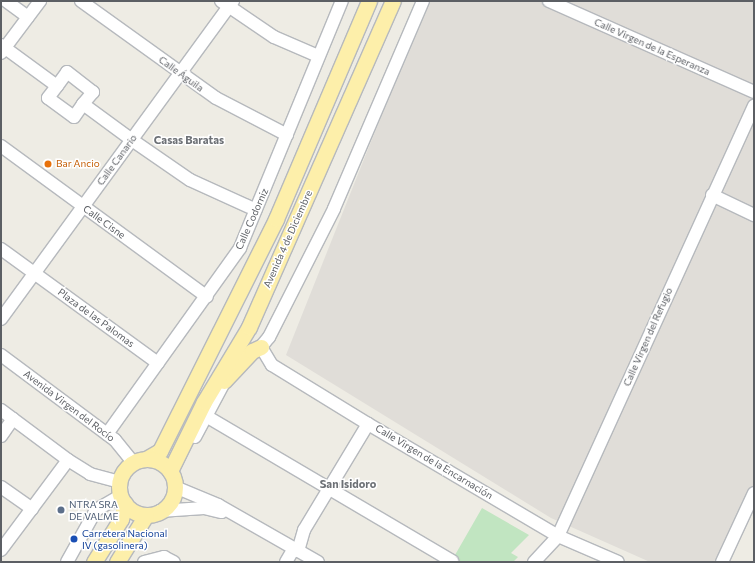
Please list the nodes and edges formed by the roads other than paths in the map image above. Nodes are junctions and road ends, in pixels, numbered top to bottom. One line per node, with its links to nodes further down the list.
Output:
1 (6, 1): 10 (street)
2 (40, 1): 10 (street)
3 (81, 1): 13 (street, Calle Águila)
4 (342, 1): 12 (street, Calle Codorniz)
5 (370, 1): 40 (main road, Avenida 4 de Diciembre)
6 (393, 1): 33 (main road, Avenida 4 de Diciembre)
7 (423, 1): 29 (street)
8 (549, 1): 15 (street, Calle Virgen de la Esperanza)
9 (228, 3): 12 (street); 13 (street, Calle Canario)
10 (28, 16): 11 (street)
11 (2, 48): 14 (street)
12 (318, 56): 18 (street, Calle Codorniz)
13 (180, 74): 18 (street, Calle Águila); 19 (street, Calle Canario)
14 (57, 86): 16 (street); 16 (street)
15 (754, 92)
16 (83, 104): 19 (street)
17 (754, 106): 21 (street, Calle Virgen del Refugio)
18 (287, 135): 23 (street, Calle Codorniz)
19 (132, 140): 22 (street, Calle Canario); 23 (street)
20 (1, 146): 22 (street, Calle Cisne)
21 (712, 195): 24 (street); 50 (street, Calle Virgen del Refugio)
22 (83, 206): 26 (street, Calle Canario); 27 (street, Calle Cisne)
23 (256, 210): 27 (street, Calle Codorniz)
24 (754, 216)
25 (1, 249): 26 (street, Plaza de las Palomas)
26 (34, 274): 28 (street, Calle Canario); 31 (street, Plaza de las Palomas)
27 (207, 296): 31 (street, Calle Codorniz)
28 (1, 319)
29 (261, 347): 33 (main road); 35 (street, Calle Virgen de la Encarnación)
30 (1, 354): 36 (street, Avenida Virgen del Rocío)
31 (158, 363): 36 (street, Calle Codorniz)
32 (1, 410): 34 (street)
33 (203, 410): 38 (street); 41 (main road, Avenida 4 de Diciembre); 44 (street)
34 (13, 419): 37 (street); 39 (street)
35 (368, 424): 44 (street); 50 (street, Calle Virgen de la Encarnación)
36 (107, 434): 40 (street, Avenida Virgen del Rocío)
37 (1, 436)
38 (195, 437)
39 (68, 460): 46 (street); 47 (street)
40 (140, 461): 41 (main road); 46 (main road)
41 (170, 471): 43 (main road)
42 (1, 487): 47 (street)
43 (175, 487): 48 (main road); 49 (street)
44 (329, 488): 52 (street); 53 (street)
45 (754, 493): 63 (street)
46 (121, 494): 48 (main road); 54 (street); 55 (main road)
47 (32, 509): 51 (street)
48 (153, 513): 49 (street); 56 (main road)
49 (230, 513): 52 (street)
50 (558, 536): 61 (street, Calle Virgen del Refugio); 62 (street, Calle Virgen de la Encarnación)
51 (3, 543)
52 (296, 549): 59 (street); 60 (street)
53 (452, 561)
54 (68, 562)
55 (94, 562)
56 (117, 562)
57 (144, 562): 58 (street)
58 (174, 562)
59 (286, 562)
60 (318, 562)
61 (534, 562)
62 (618, 562)
63 (722, 562)

